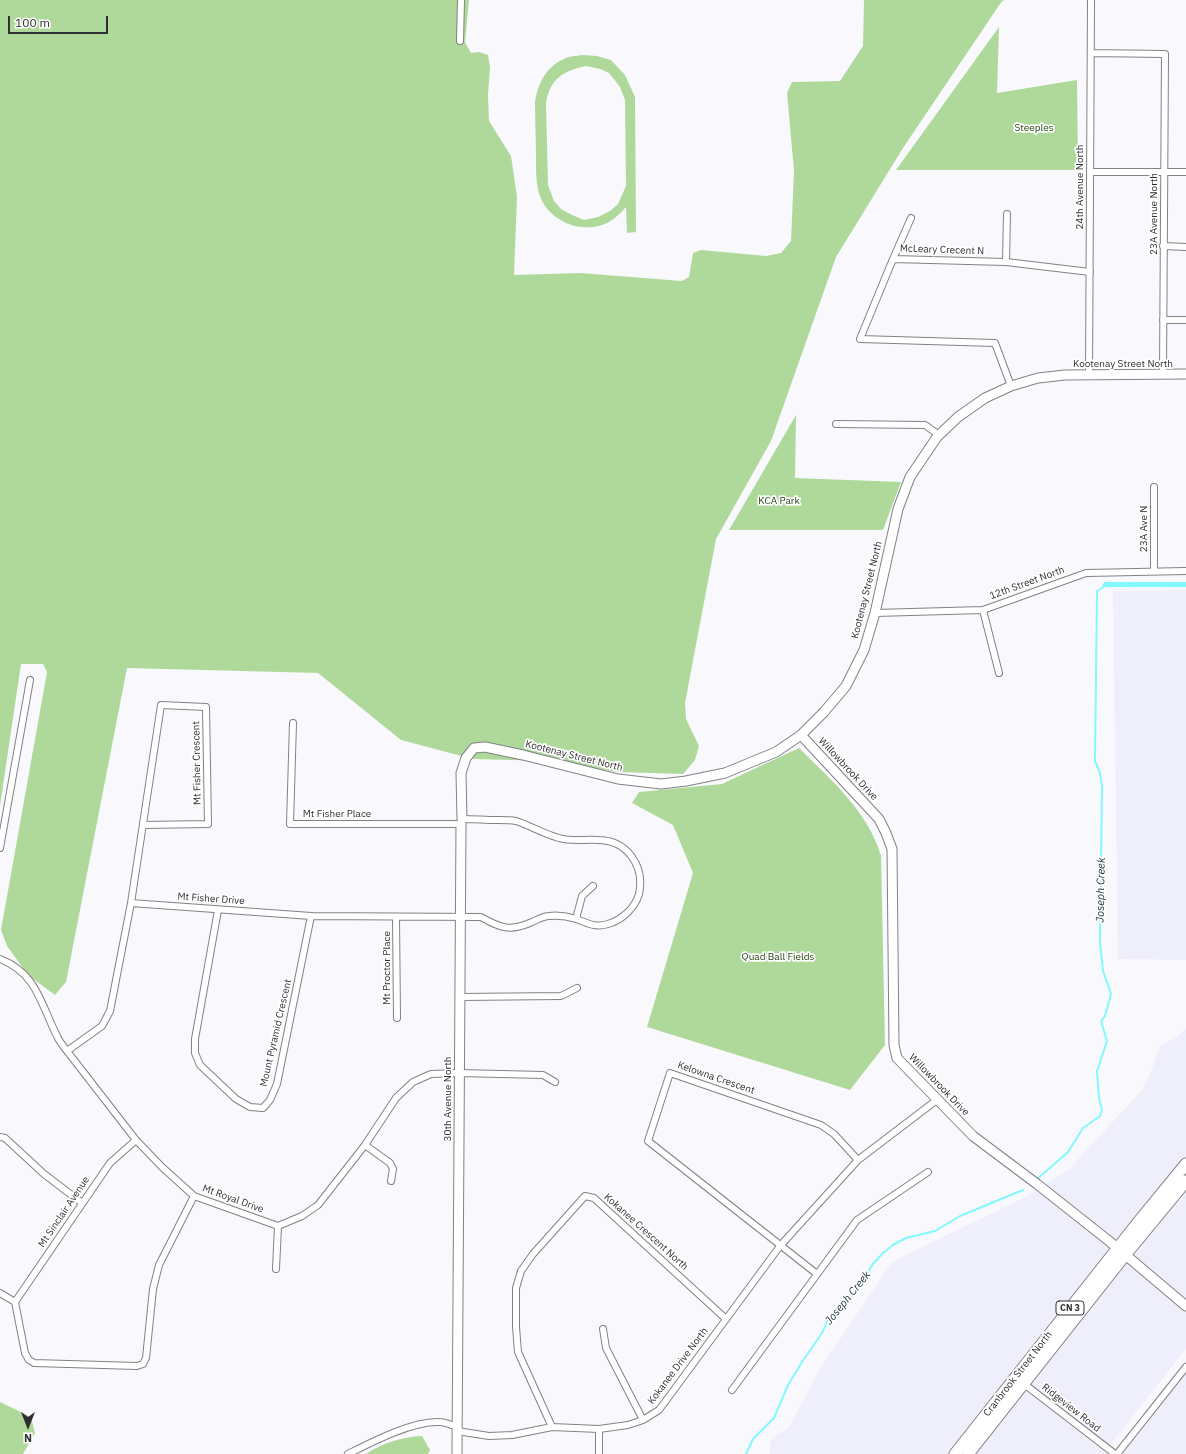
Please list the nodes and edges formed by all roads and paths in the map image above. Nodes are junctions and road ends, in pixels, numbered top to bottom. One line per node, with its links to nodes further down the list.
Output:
1 (461, 0): 3 (street)
2 (1091, 0): 4 (street, 24th Avenue North)
3 (460, 41)
4 (1091, 53): 5 (street, 24th Avenue North); 6 (street, 23A Avenue North)
5 (1090, 172): 6 (street); 14 (street, 24th Avenue North)
6 (1164, 172): 7 (street); 10 (street, 23A Avenue North)
7 (1186, 172)
8 (1008, 214): 13 (street)
9 (911, 218): 12 (street)
10 (1163, 246): 11 (street); 15 (street, 23A Avenue North)
11 (1186, 246)
12 (894, 259): 13 (street, McLeary Crecent N); 20 (street, McLeary Crecent N)
13 (1006, 262): 14 (street, McLeary Crecent N)
14 (1090, 272): 19 (street, 24th Avenue North)
15 (1163, 320): 16 (street); 17 (street, 23A Avenue North)
16 (1186, 320)
17 (1163, 374): 18 (street, Kootenay Street North); 19 (street, Kootenay Street North)
18 (1186, 374)
19 (1090, 375): 20 (street, Kootenay Street North)
20 (1011, 386): 22 (street, Kootenay Street North)
21 (836, 424): 22 (street)
22 (939, 435): 27 (street, Kootenay Street North)
23 (1154, 488): 24 (street, 23A Ave N)
24 (1154, 571): 25 (street, 12th Street North); 26 (street, 12th Street North)
25 (1186, 571)
26 (983, 610): 27 (street, 12th Street North); 28 (street)
27 (874, 613): 31 (street, Kootenay Street North)
28 (999, 674)
29 (30, 680): 35 (street)
30 (293, 723): 33 (street, Mt Fisher Place)
31 (801, 735): 32 (street, Kootenay Street North); 50 (street, Willowbrook Drive)
32 (474, 748): 33 (street, 30th Avenue North)
33 (462, 821): 41 (street, 30th Avenue North); 42 (street, Mt Fisher Drive)
34 (143, 825): 34 (street, Mt Fisher Crescent); 37 (street, Mt Fisher Crescent)
35 (0, 848)
36 (593, 886): 42 (street)
37 (131, 903): 38 (street, Mt Fisher Drive); 47 (street)
38 (218, 910): 39 (street, Mt Fisher Drive); 39 (street, Mount Pyramid Crescent)
39 (311, 916): 40 (street, Mt Fisher Drive)
40 (396, 917): 41 (street, Mt Fisher Drive); 46 (street, Mt Proctor Place)
41 (460, 917): 42 (street, Mt Fisher Drive); 45 (street, 30th Avenue North)
42 (576, 919)
43 (0, 959): 47 (street, Mt Royal Drive)
44 (577, 988): 45 (street)
45 (460, 997): 48 (street, 30th Avenue North)
46 (397, 1018)
47 (67, 1051): 52 (street, Mt Royal Drive)
48 (459, 1073): 49 (street); 53 (street); 76 (street, 30th Avenue North)
49 (555, 1082)
50 (938, 1099): 54 (street, Kokanee Drive North); 63 (street, Willowbrook Drive)
51 (0, 1137): 60 (street)
52 (136, 1140): 59 (street, Mt Royal Drive); 60 (street, Mt Sinclair Avenue)
53 (365, 1145): 57 (street); 61 (street)
54 (858, 1160): 62 (street, Kokanee Drive North); 62 (street, Kelowna Crescent)
55 (1186, 1164): 63 (highway, Cranbrook Street North / CN 3)
56 (928, 1172): 65 (street)
57 (391, 1181)
58 (1186, 1181): 63 (highway, Cranbrook Street North / CN 3)
59 (194, 1196): 61 (street, Mt Royal Drive); 67 (street)
60 (82, 1203): 67 (street, Mt Sinclair Avenue)
61 (278, 1226): 64 (street)
62 (780, 1246): 65 (street); 69 (street, Kokanee Drive North)
63 (1121, 1252): 68 (street, Willowbrook Drive); 72 (highway, Cranbrook Street North / CN 3)
64 (276, 1269)
65 (817, 1274): 73 (street)
66 (0, 1293): 67 (street)
67 (15, 1302)
68 (1186, 1306)
69 (726, 1319): 74 (street, Kokanee Drive North); 75 (street, Kokanee Crescent North)
70 (603, 1329): 74 (street)
71 (1186, 1367): 83 (street, Ridgeview Road)
72 (1020, 1380): 81 (highway, Cranbrook Street North / CN 3); 82 (highway, Cranbrook Street North / CN 3); 83 (street, Ridgeview Road)
73 (732, 1390)
74 (643, 1420): 77 (street, Kokanee Drive North)
75 (552, 1427): 76 (street, Kokanee Drive North); 77 (street, Kokanee Drive North)
76 (457, 1429): 78 (street, Kokanee Drive North); 79 (street, 30th Avenue North)
77 (598, 1429): 80 (street)
78 (348, 1454)
79 (457, 1454)
80 (599, 1454)
81 (955, 1454)
82 (968, 1454)
83 (1116, 1454)

